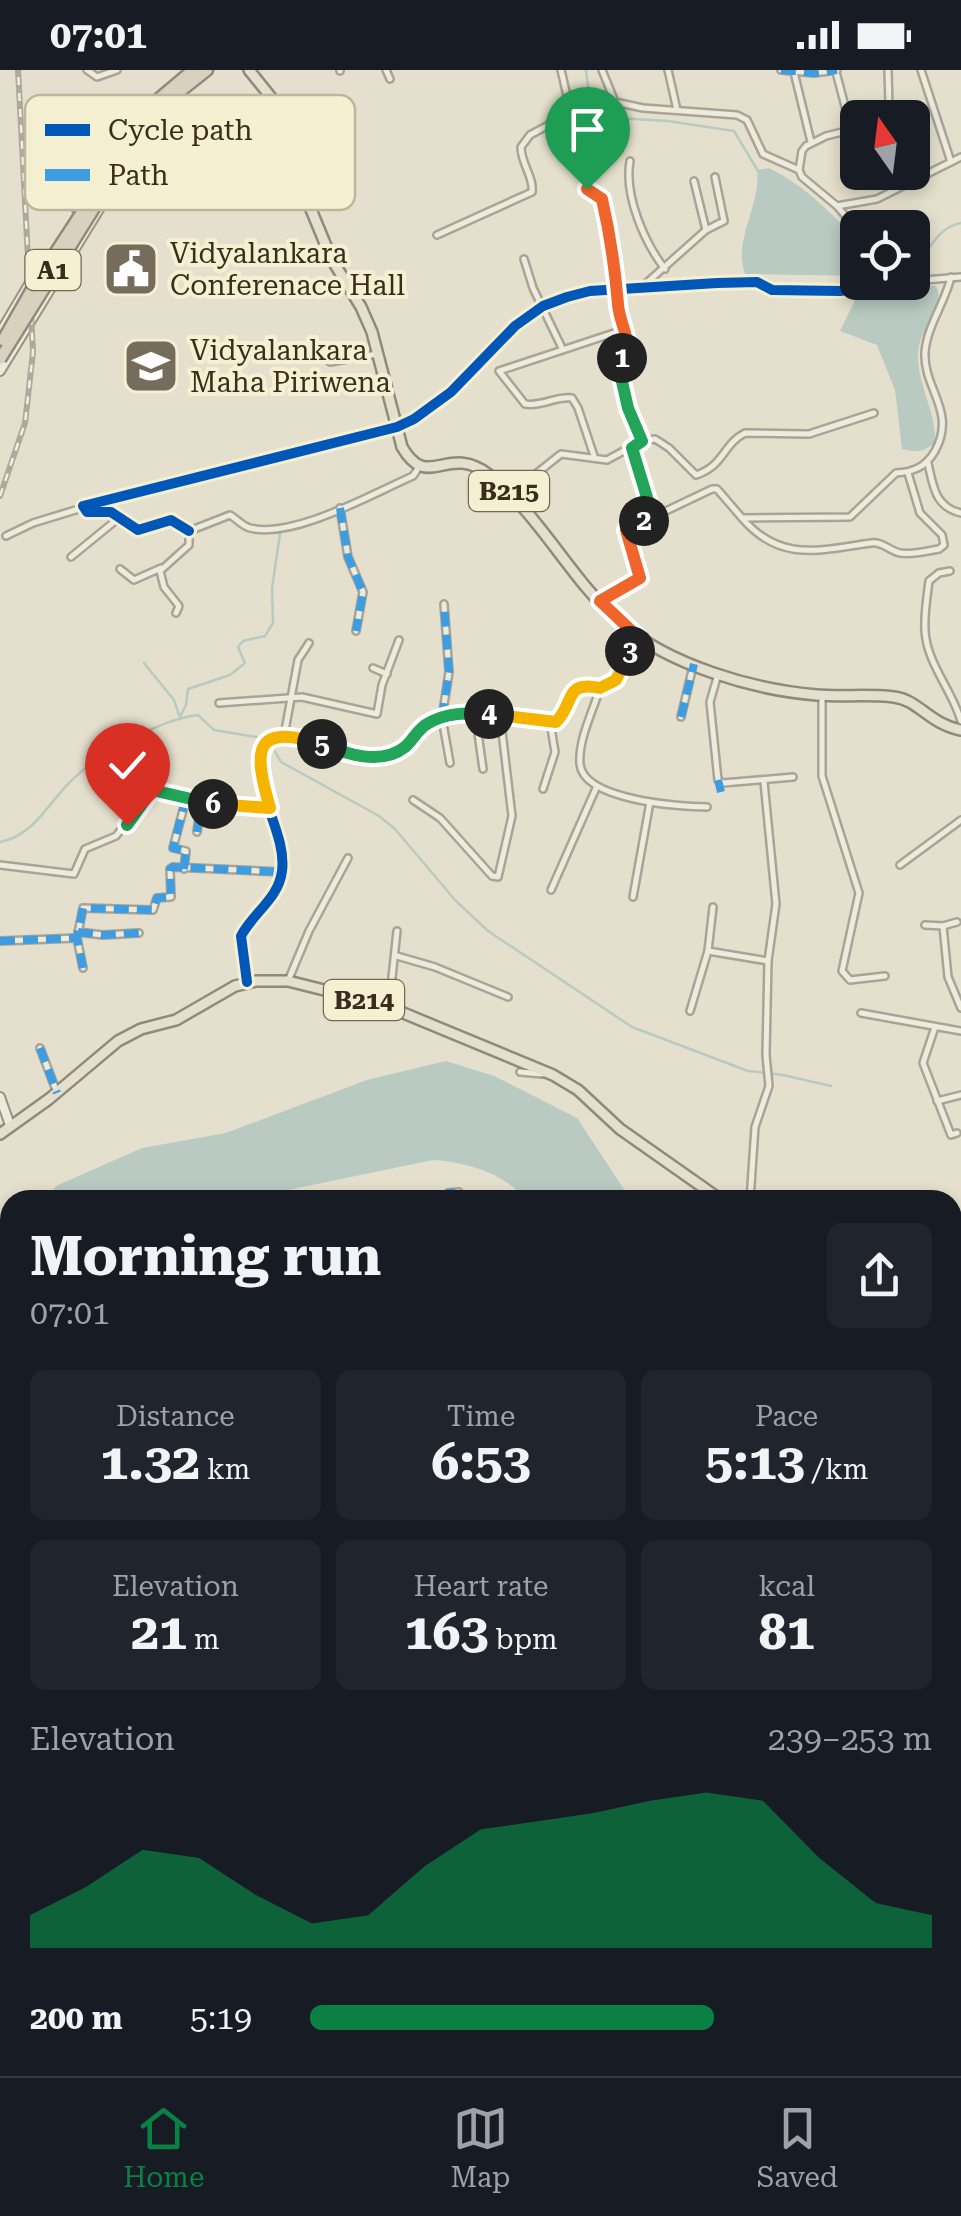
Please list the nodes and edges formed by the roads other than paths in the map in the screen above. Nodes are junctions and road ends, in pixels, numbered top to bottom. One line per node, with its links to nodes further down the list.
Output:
1 (87, 70): 2 (street)
2 (117, 70)
3 (193, 70): 16 (highway, A1)
4 (207, 70): 17 (highway, A1)
5 (249, 70): 18 (main road)
6 (386, 70): 15 (street)
7 (561, 70): 39 (street)
8 (602, 70): 21 (street)
9 (668, 70): 21 (street)
10 (781, 70): 14 (street)
11 (888, 70): 20 (street)
12 (921, 70): 26 (street)
13 (836, 71): 14 (street); 19 (street)
14 (794, 72): 23 (street)
15 (390, 79)
16 (163, 95)
17 (173, 95)
18 (270, 95)
19 (845, 100)
20 (889, 100)
21 (677, 110): 27 (street)
22 (840, 133): 23 (street)
23 (812, 142): 27 (street)
24 (961, 157): 26 (street)
25 (630, 161): 42 (street)
26 (950, 162): 31 (street)
27 (798, 170): 31 (street)
28 (715, 177): 38 (street)
29 (694, 182): 38 (street)
30 (587, 189): 48 (street)
31 (837, 206): 37 (street)
32 (77, 210): 41 (street)
33 (87, 210): 53 (highway, A1, bridge)
34 (90, 210): 56 (highway, A1, bridge)
35 (99, 210): 43 (street)
36 (311, 210): 55 (main road)
37 (840, 210)
38 (706, 230): 42 (street)
39 (438, 236)
40 (524, 259): 50 (street)
41 (42, 264): 43 (street); 52 (street)
42 (665, 269): 47 (street)
43 (60, 275): 56 (street)
44 (961, 277): 45 (street)
45 (951, 278): 46 (street); 64 (street)
46 (930, 280)
47 (642, 287): 48 (street); 49 (street)
48 (618, 289): 50 (street); 51 (street)
49 (840, 290)
50 (543, 306): 54 (street); 60 (street)
51 (623, 330): 54 (street); 61 (street)
52 (0, 333)
53 (0, 347): 56 (street)
54 (562, 349): 63 (street)
55 (380, 353): 57 (street); 60 (main road)
56 (5, 356): 58 (street)
57 (330, 362)
58 (0, 370)
59 (874, 412): 61 (street)
60 (397, 427): 65 (main road); 68 (street)
61 (642, 441): 62 (street)
62 (632, 448): 63 (street); 71 (street)
63 (594, 458): 67 (street)
64 (928, 463): 66 (street); 70 (street)
65 (420, 467): 67 (main road, B215); 69 (street)
66 (908, 473): 73 (street); 73 (street)
67 (512, 493): 80 (main road, B215)
68 (82, 508): 72 (street); 75 (street)
69 (340, 508): 74 (street); 83 (street)
70 (961, 513)
71 (653, 517): 73 (street); 80 (street)
72 (120, 518): 74 (street); 76 (street)
73 (742, 518)
74 (189, 530): 77 (street)
75 (6, 536)
76 (70, 557)
77 (161, 568): 78 (street); 82 (street)
78 (120, 570)
79 (950, 571): 99 (street)
80 (600, 601): 84 (main road, B215)
81 (444, 604): 98 (street)
82 (176, 613)
83 (356, 631)
84 (637, 636): 87 (main road, B215); 91 (street)
85 (399, 640): 89 (street)
86 (309, 644): 92 (street)
87 (694, 664): 90 (main road, B215); 97 (street)
88 (373, 668): 89 (street)
89 (387, 674): 92 (street)
90 (718, 674): 93 (main road, B215); 106 (street)
91 (600, 688): 100 (street); 108 (street)
92 (293, 696): 94 (street); 102 (street)
93 (822, 696): 101 (main road, B215); 138 (street)
94 (219, 703)
95 (475, 712): 96 (street); 98 (street); 104 (street)
96 (500, 715): 100 (street); 112 (street)
97 (681, 717)
98 (442, 718): 102 (street); 103 (street)
99 (961, 720)
100 (550, 722): 109 (street)
101 (961, 730)
102 (284, 736): 116 (street)
103 (450, 763)
104 (483, 769)
105 (793, 777): 107 (street)
106 (718, 780): 107 (street); 110 (street)
107 (764, 782): 136 (street)
108 (597, 786): 113 (street); 124 (street)
109 (542, 790)
110 (722, 792)
111 (186, 798): 114 (street); 120 (street); 122 (street)
112 (412, 800)
113 (650, 802): 115 (street); 125 (street)
114 (202, 803): 116 (street); 118 (street)
115 (707, 807)
116 (270, 808): 123 (street)
117 (961, 820): 121 (street)
118 (196, 832)
119 (348, 858): 139 (street)
120 (0, 865)
121 (900, 865)
122 (184, 868): 123 (street); 132 (street)
123 (282, 872): 140 (street)
124 (551, 890)
125 (633, 897)
126 (714, 906): 134 (street)
127 (957, 922): 129 (street)
128 (925, 925): 129 (street)
129 (944, 926): 143 (street)
130 (397, 931): 135 (street)
131 (139, 932): 132 (street)
132 (77, 935): 133 (street); 137 (street)
133 (0, 942)
134 (708, 951): 136 (street); 144 (street)
135 (396, 956): 141 (street); 142 (street)
136 (768, 961): 159 (street)
137 (83, 968)
138 (885, 976)
139 (288, 981): 140 (main road, B214); 142 (main road, B214)
140 (247, 982): 151 (main road, B214)
141 (508, 996)
142 (388, 1008): 150 (main road, B214)
143 (961, 1008)
144 (690, 1011)
145 (861, 1013): 146 (street)
146 (935, 1027): 147 (street); 154 (street)
147 (961, 1031)
148 (40, 1048): 151 (street)
149 (520, 1072): 150 (street)
150 (554, 1075): 158 (main road, B214)
151 (58, 1093): 155 (main road, B214)
152 (0, 1096): 155 (street)
153 (961, 1096): 154 (street)
154 (937, 1101): 156 (street)
155 (10, 1125): 157 (main road, B214)
156 (957, 1132)
157 (0, 1134)
158 (707, 1190)
159 (751, 1190)

